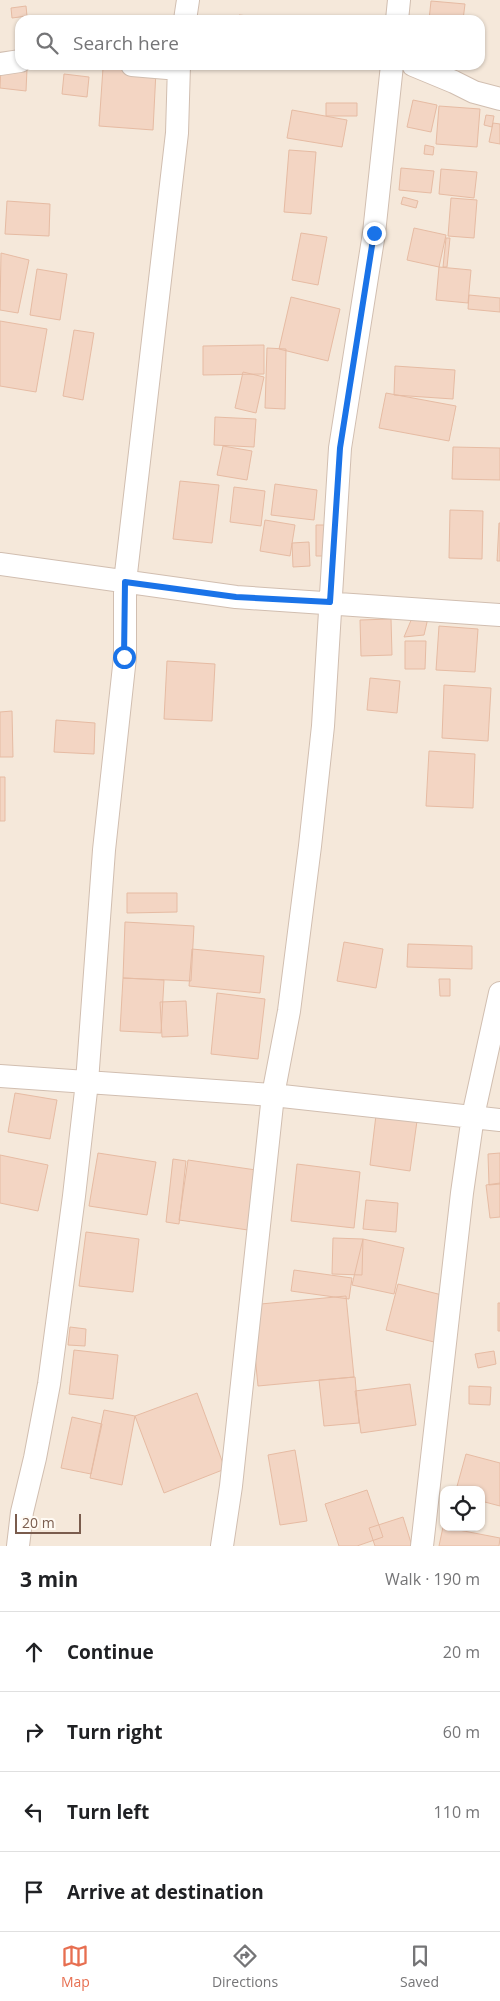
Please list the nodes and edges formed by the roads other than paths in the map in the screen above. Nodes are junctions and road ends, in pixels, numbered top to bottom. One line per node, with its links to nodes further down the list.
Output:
1 (188, 0): 3 (street)
2 (399, 0): 4 (street)
3 (186, 15)
4 (398, 15)
5 (15, 62): 6 (street)
6 (0, 64)
7 (179, 70): 12 (street)
8 (391, 70): 13 (street)
9 (425, 70): 10 (street)
10 (500, 99)
11 (0, 564): 12 (street)
12 (125, 582): 13 (street); 17 (street)
13 (330, 602): 14 (street); 18 (street)
14 (500, 615)
15 (500, 993): 19 (street)
16 (0, 1076): 17 (street)
17 (87, 1082): 18 (street); 21 (street)
18 (274, 1096): 19 (street); 22 (street)
19 (473, 1116): 20 (street); 23 (street)
20 (500, 1120)
21 (18, 1546)
22 (222, 1546)
23 (422, 1546)

